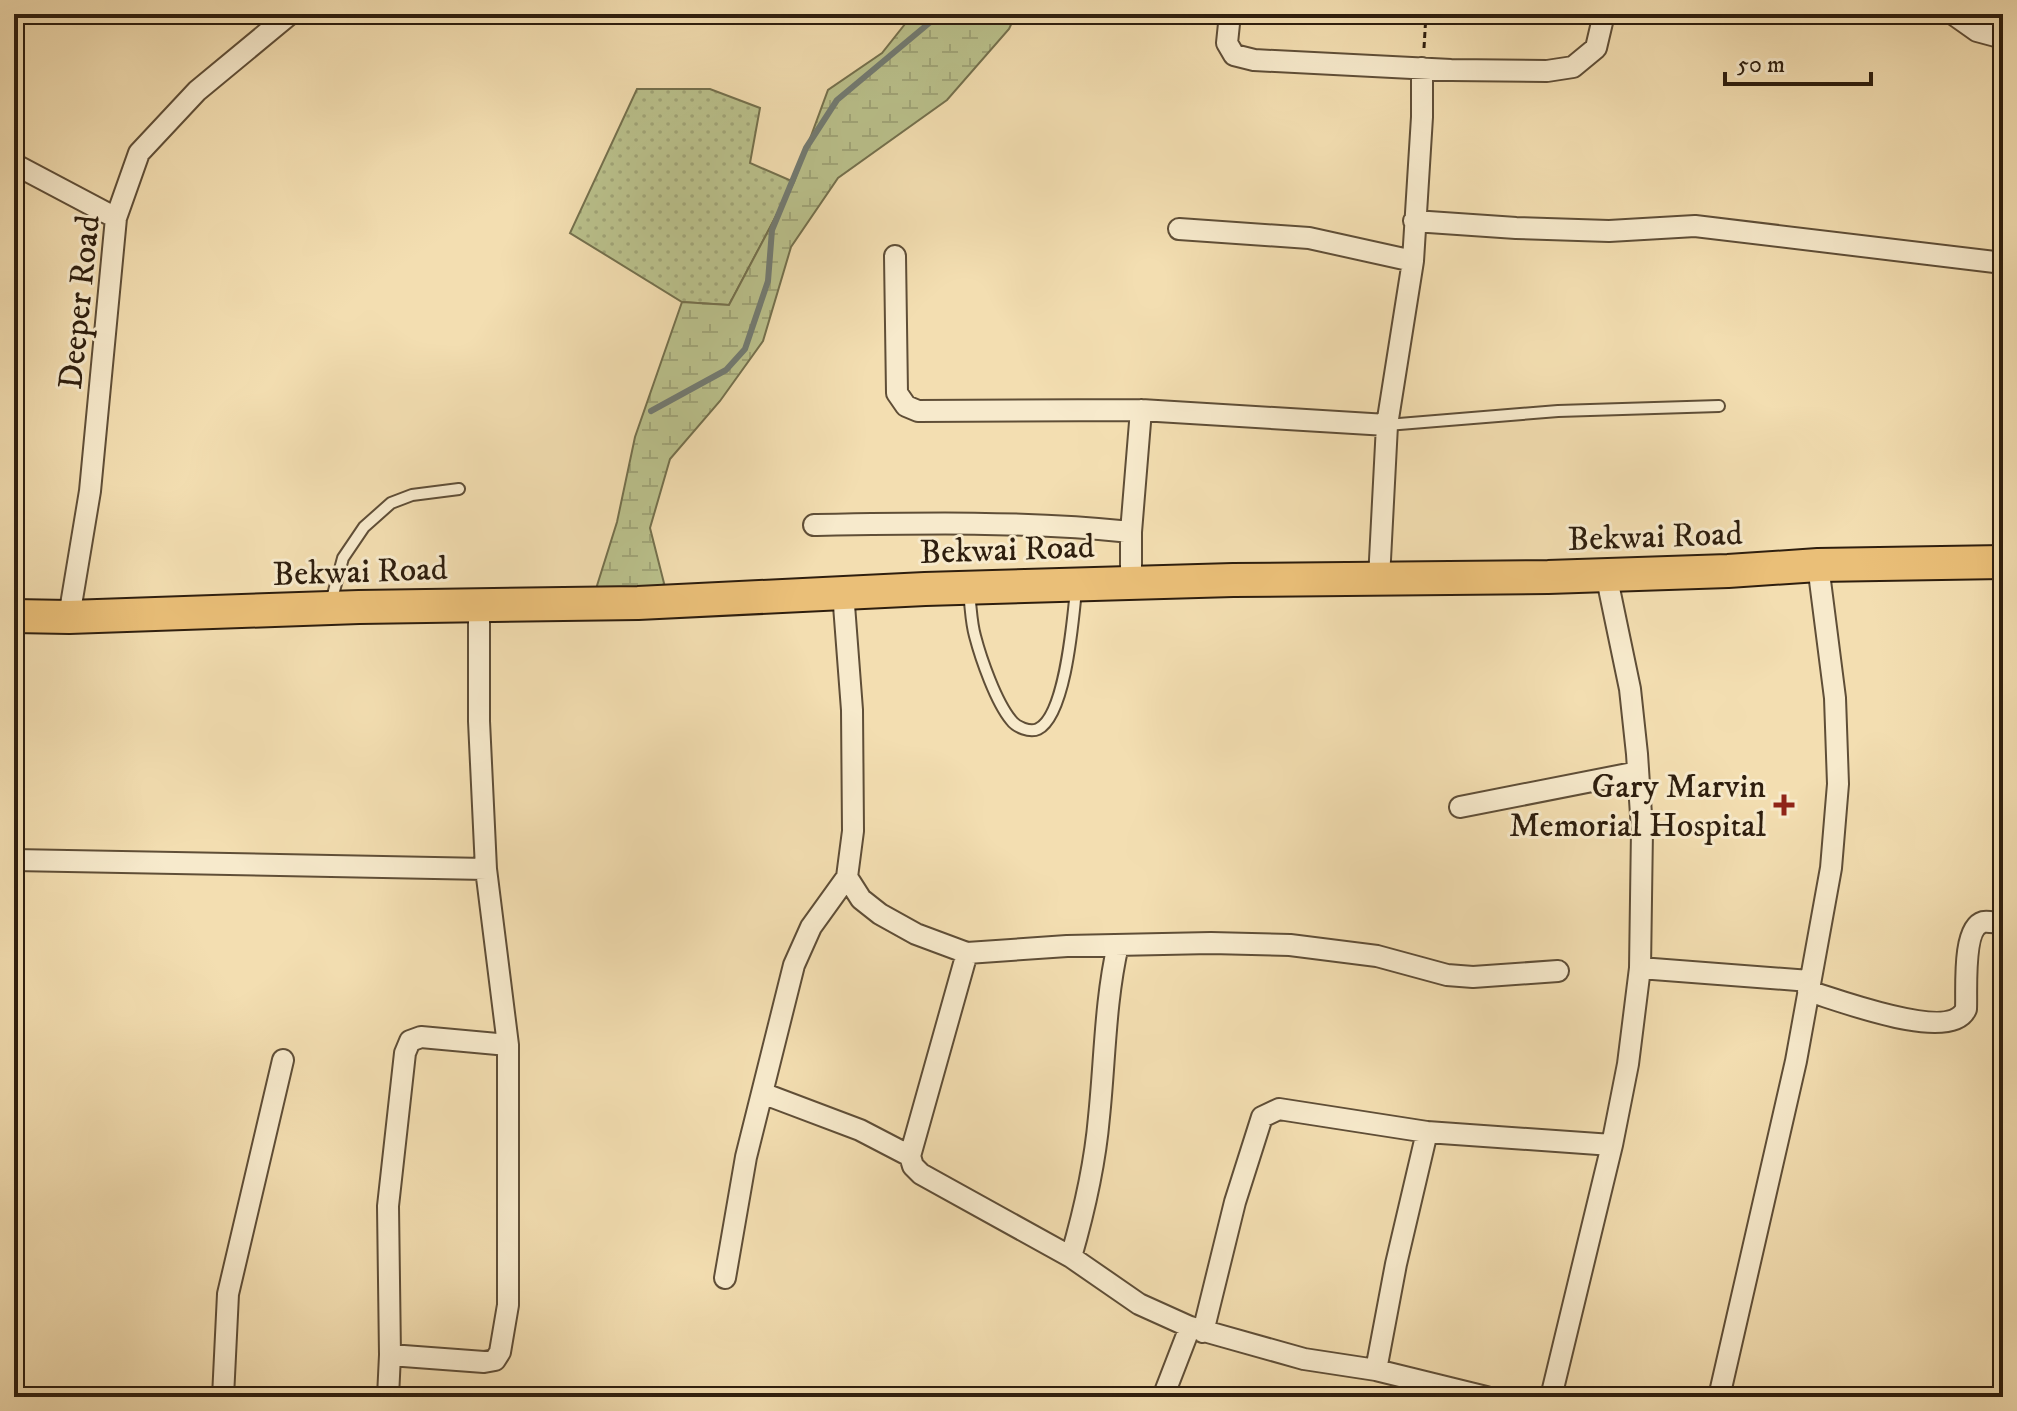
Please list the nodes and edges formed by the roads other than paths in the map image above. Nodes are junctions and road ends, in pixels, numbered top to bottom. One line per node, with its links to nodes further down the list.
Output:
1 (290, 14): 8 (street, Deeper Road)
2 (1230, 14): 6 (street)
3 (1604, 14): 6 (street)
4 (1953, 14): 5 (street)
5 (2003, 38)
6 (1422, 68): 9 (street)
7 (14, 164): 8 (street)
8 (116, 218): 31 (street, Deeper Road)
9 (1414, 221): 12 (street); 13 (street)
10 (1179, 229): 12 (street)
11 (895, 256): 15 (street)
12 (1413, 261): 16 (street)
13 (2003, 263)
14 (1719, 406): 16 (lane)
15 (1141, 410): 16 (street); 19 (street)
16 (1387, 425): 23 (street)
17 (459, 489): 29 (lane)
18 (814, 525): 19 (street)
19 (1131, 532): 24 (street)
20 (2003, 562): 21 (highway, Bekwai Road)
21 (1818, 565): 22 (highway, Bekwai Road); 42 (street)
22 (1606, 574): 23 (highway, Bekwai Road); 32 (street)
23 (1379, 579): 24 (highway, Bekwai Road)
24 (1131, 583): 25 (highway, Bekwai Road)
25 (1076, 585): 26 (highway, Bekwai Road); 26 (lane)
26 (968, 588): 27 (highway, Bekwai Road)
27 (843, 592): 28 (highway, Bekwai Road); 36 (street)
28 (479, 605): 29 (highway, Bekwai Road); 35 (street)
29 (329, 608): 31 (highway, Bekwai Road)
30 (14, 616): 31 (highway, Bekwai Road)
31 (69, 617)
32 (1638, 772): 33 (street); 40 (street)
33 (1460, 807)
34 (14, 860): 35 (street)
35 (486, 869): 43 (street)
36 (847, 877): 39 (street); 45 (street)
37 (2003, 923): 42 (street)
38 (1118, 945): 39 (street); 41 (street); 49 (street)
39 (967, 953): 48 (street)
40 (1640, 968): 42 (street); 47 (street)
41 (1558, 971)
42 (1809, 986): 60 (street)
43 (508, 1045): 52 (street); 52 (street)
44 (283, 1060): 55 (street)
45 (762, 1093): 48 (street); 50 (street)
46 (1427, 1132): 47 (street); 51 (street); 53 (street)
47 (1612, 1145): 59 (street)
48 (910, 1156): 49 (street)
49 (1071, 1257): 51 (street)
50 (725, 1278)
51 (1196, 1330): 53 (street); 57 (street)
52 (390, 1355): 56 (street)
53 (1376, 1370): 54 (street)
54 (1403, 1388): 58 (street)
55 (223, 1397)
56 (388, 1397)
57 (1163, 1397)
58 (1486, 1397)
59 (1551, 1397)
60 (1719, 1397)

